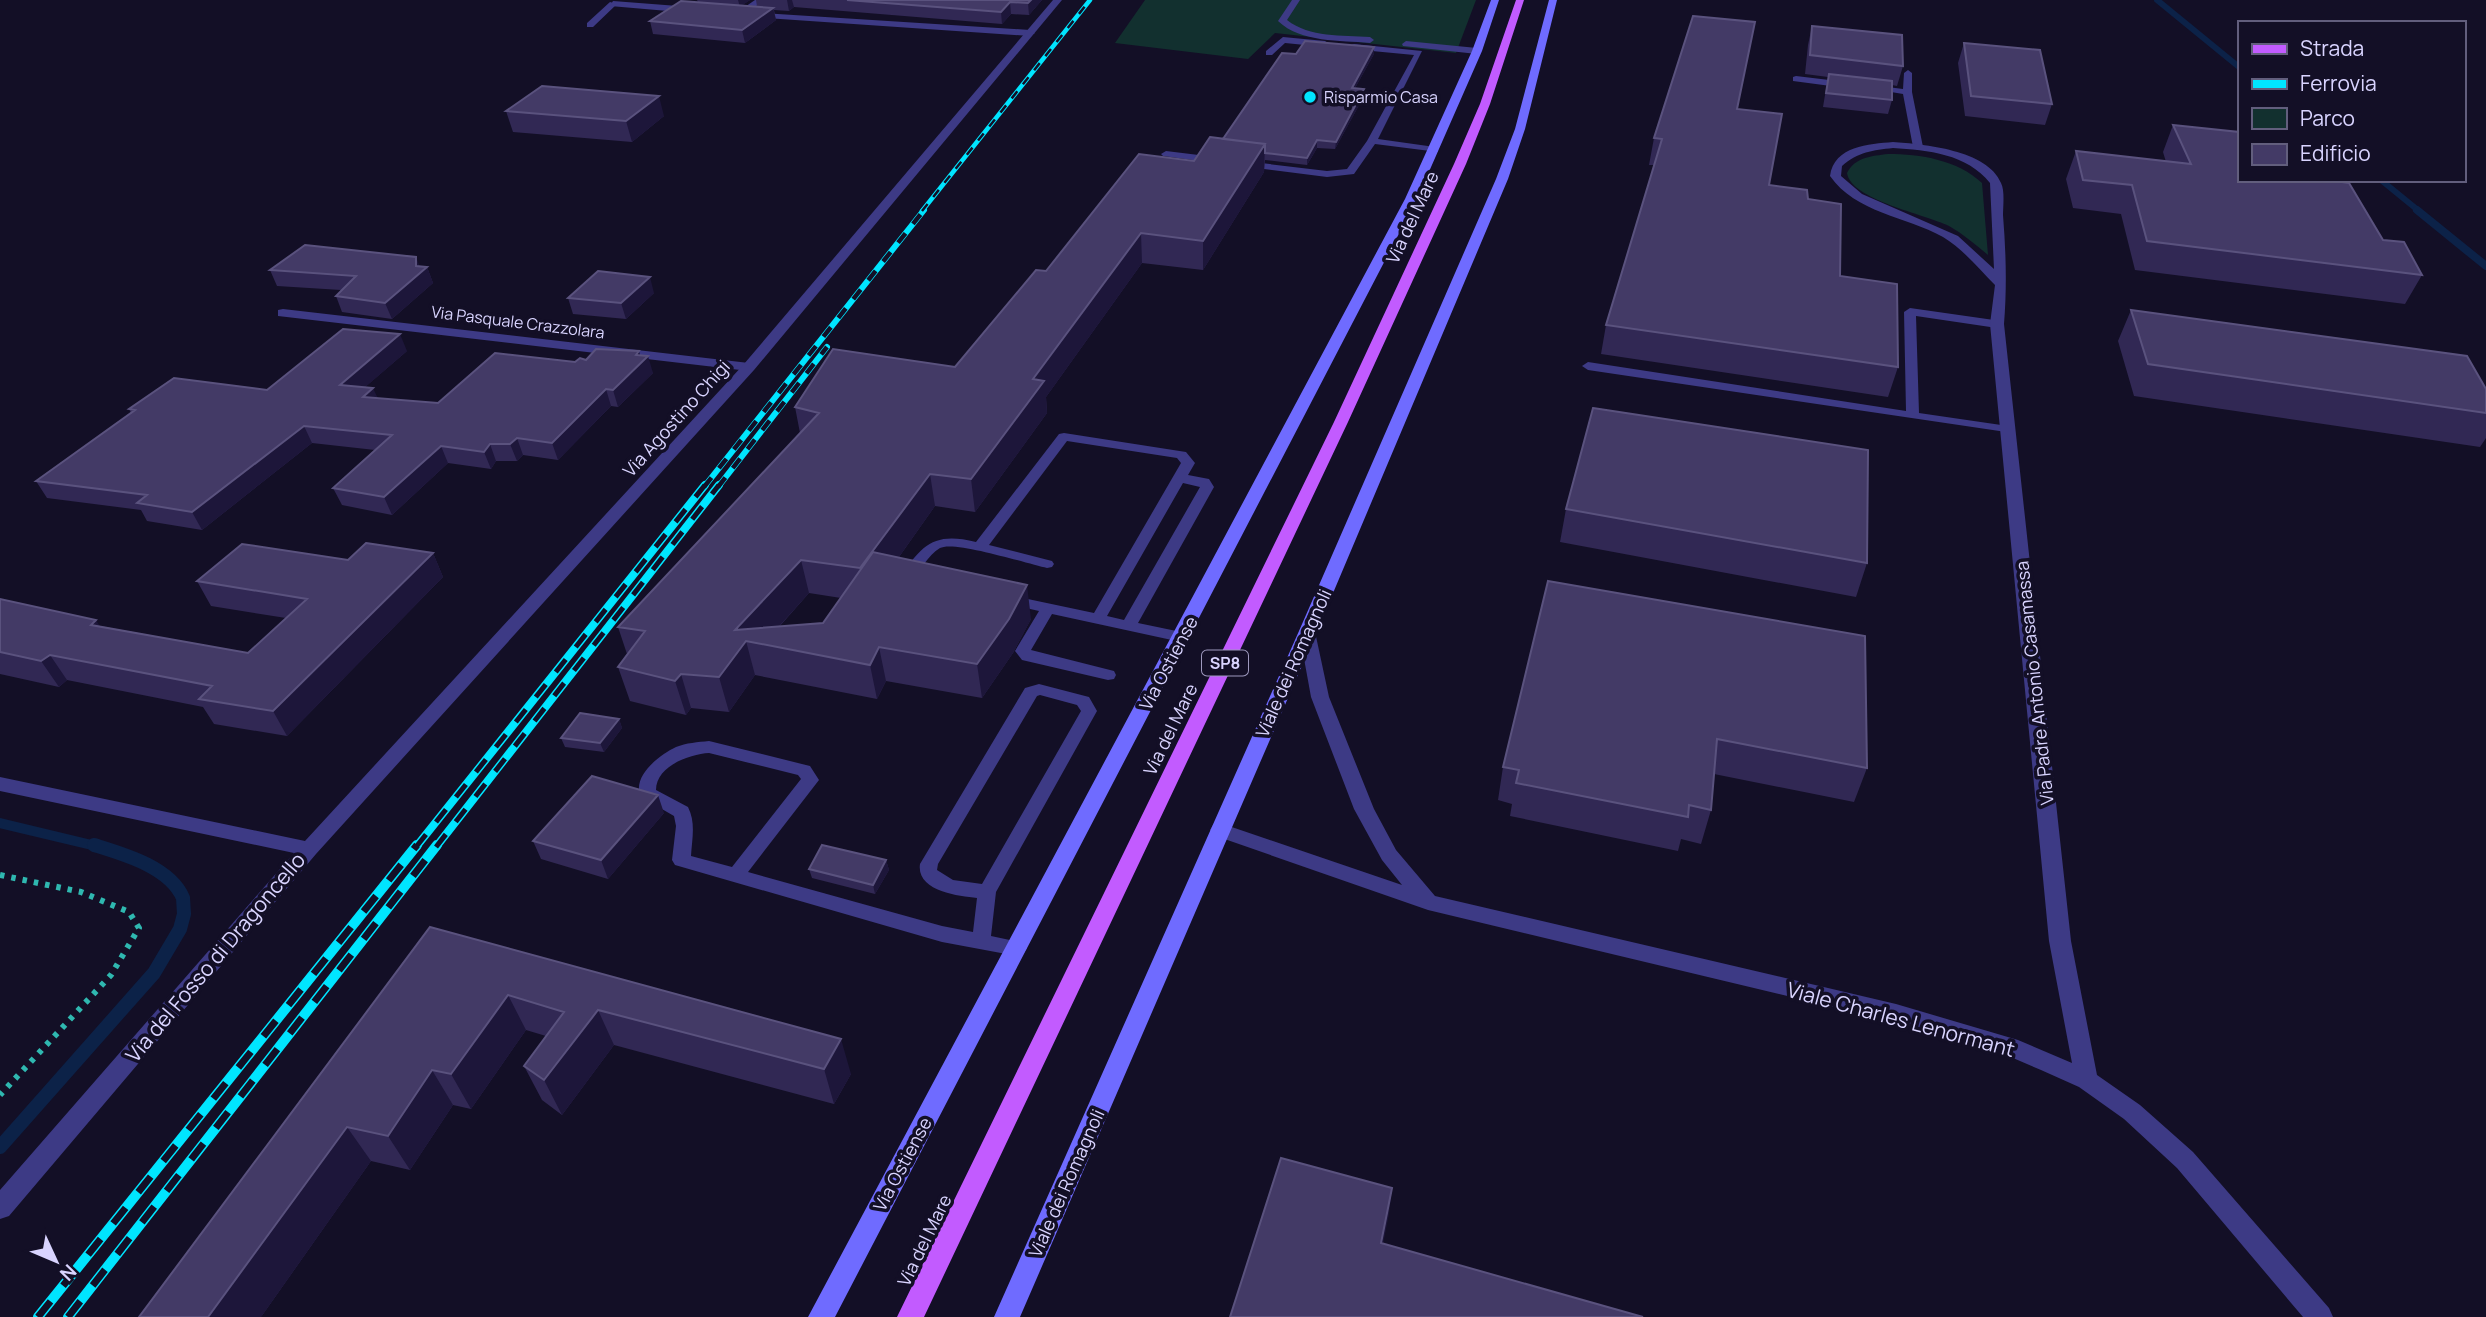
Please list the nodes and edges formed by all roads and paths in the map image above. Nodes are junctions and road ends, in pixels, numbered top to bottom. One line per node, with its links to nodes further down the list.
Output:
1 (760, 0): 10 (lane)
2 (1058, 0): 12 (street, Via Agostino Chigi)
3 (1296, 0): 13 (lane)
4 (1495, 0): 13 (main road, Via Ostiense)
5 (1520, 0): 57 (main road, Via del Mare / SP8)
6 (1553, 0): 41 (main road, Viale dei Romagnoli)
7 (613, 4): 8 (street); 11 (lane)
8 (704, 11)
9 (729, 13): 10 (street)
10 (742, 13): 12 (street)
11 (590, 25)
12 (1030, 33): 30 (street, Via Agostino Chigi)
13 (1477, 51): 22 (main road, Via Ostiense)
14 (1269, 53): 20 (lane)
15 (1908, 73): 19 (lane)
16 (1796, 79): 17 (lane)
17 (1852, 85)
18 (1866, 87): 19 (lane)
19 (1907, 92): 21 (lane)
20 (1372, 141): 22 (lane); 25 (lane)
21 (1918, 147): 26 (street, Via Padre Antonio Casamassa); 26 (street, Via Padre Antonio Casamassa)
22 (1435, 150): 42 (main road, Via Ostiense)
23 (1166, 154): 24 (lane)
24 (1221, 161)
25 (1235, 163)
26 (2001, 284): 28 (street, Via Padre Antonio Casamassa)
27 (283, 313): 30 (street, Via Pasquale Crazzolara)
28 (1997, 324): 31 (lane); 32 (street, Via Padre Antonio Casamassa)
29 (1588, 366): 31 (lane)
30 (749, 367): 46 (street, Via Agostino Chigi)
31 (1913, 416): 32 (lane)
32 (2008, 430): 53 (street, Via Padre Antonio Casamassa)
33 (1180, 478): 34 (lane); 39 (lane); 40 (lane)
34 (980, 547): 35 (lane); 36 (lane)
35 (1048, 564)
36 (926, 585)
37 (995, 598): 38 (lane)
38 (1048, 608): 39 (lane); 43 (lane)
39 (1098, 619): 40 (lane)
40 (1128, 625): 42 (lane)
41 (1308, 631): 45 (main road, Viale dei Romagnoli); 50 (street)
42 (1181, 637): 52 (main road, Via Ostiense)
43 (1108, 675)
44 (0, 783): 46 (street, Via del Fosso di Dragoncello)
45 (1220, 830): 50 (street, Viale Charles Lenormant); 58 (main road, Viale dei Romagnoli)
46 (309, 849): 55 (street, Via del Fosso di Dragoncello)
47 (0, 875): 54 (path)
48 (736, 875): 48 (lane); 51 (lane)
49 (987, 892): 49 (lane); 51 (lane)
50 (1428, 902): 53 (street, Viale Charles Lenormant)
51 (981, 941): 52 (lane)
52 (1017, 948): 56 (main road, Via Ostiense)
53 (2087, 1080): 59 (street, Viale Charles Lenormant)
54 (0, 1095)
55 (0, 1208)
56 (821, 1317)
57 (911, 1317)
58 (1007, 1317)
59 (2320, 1317)

